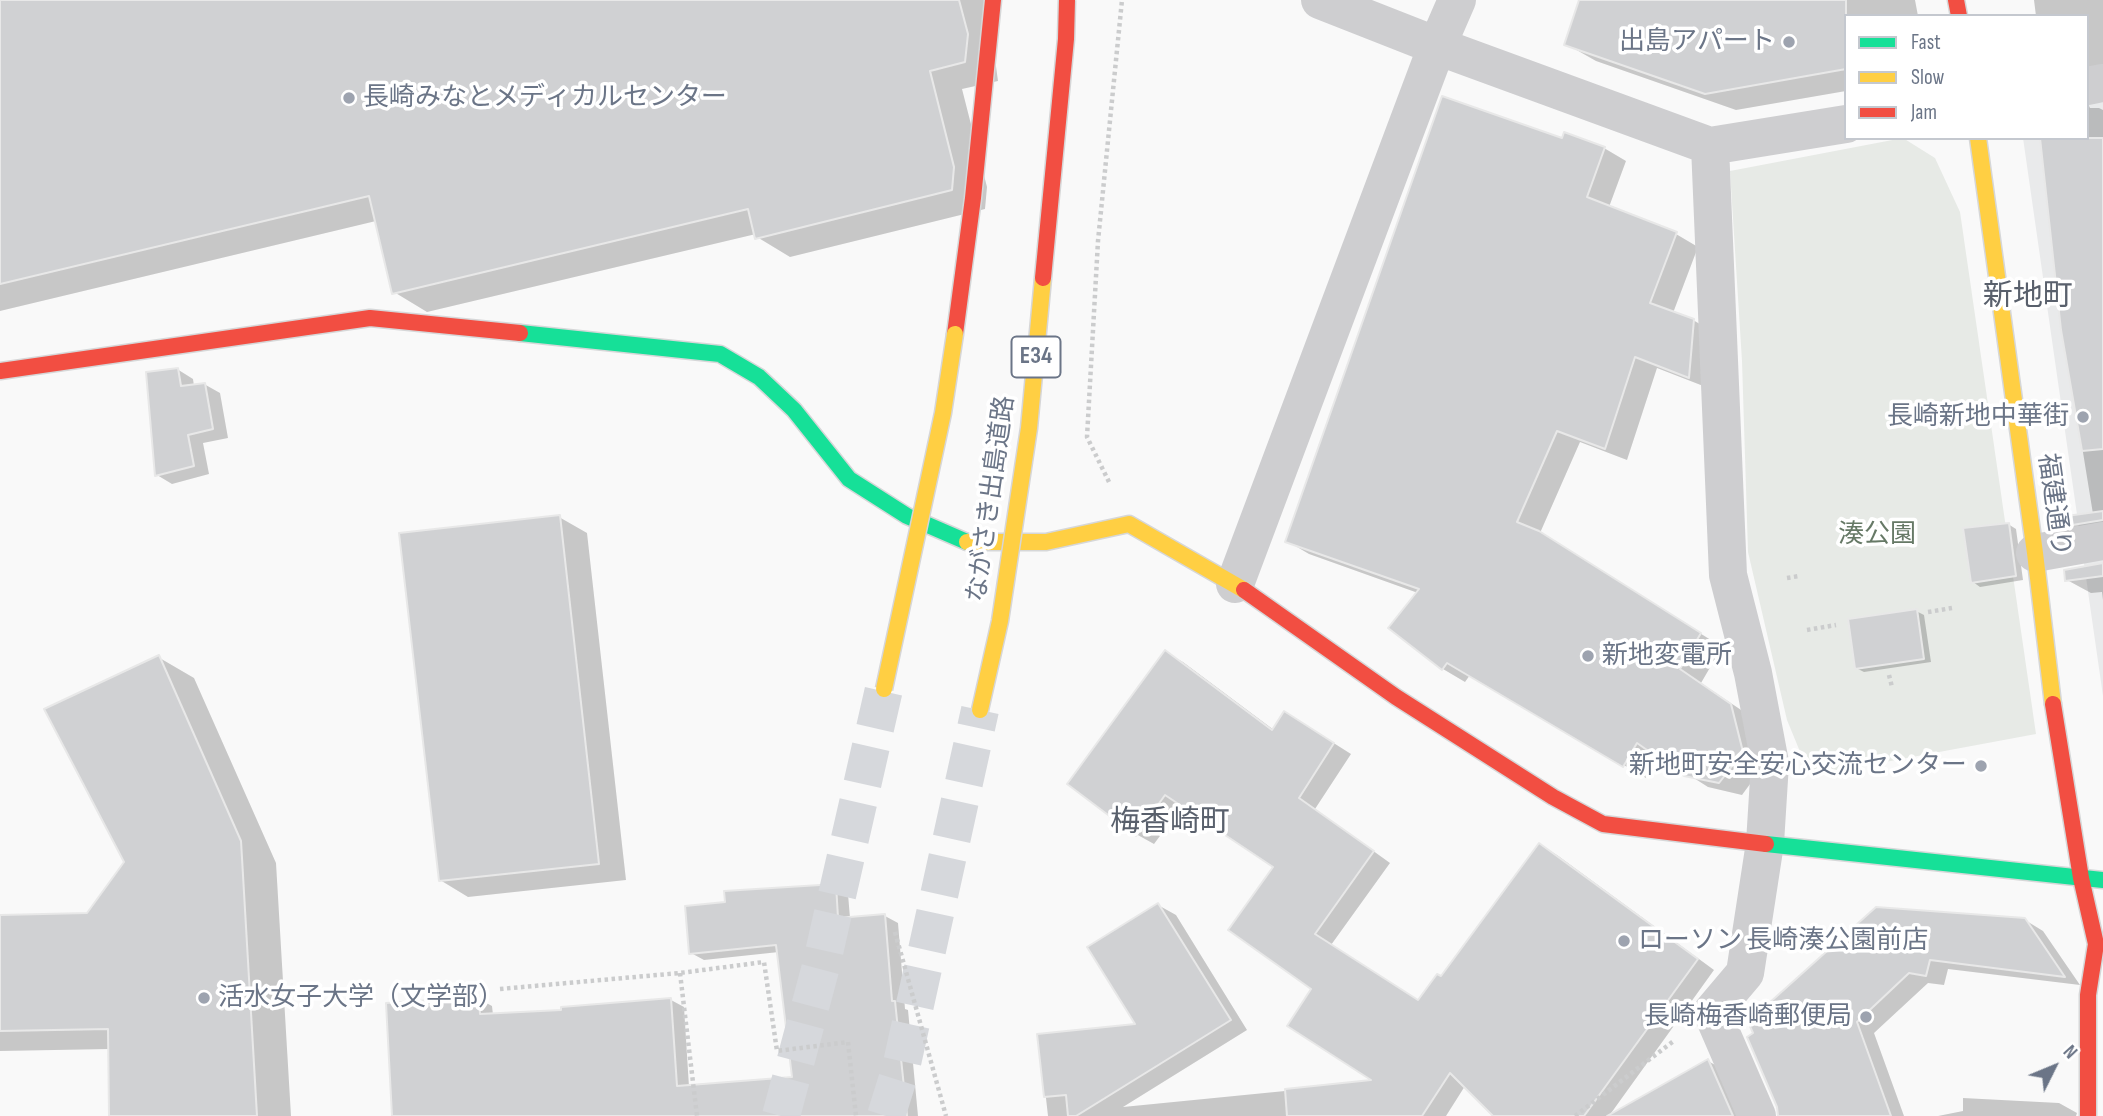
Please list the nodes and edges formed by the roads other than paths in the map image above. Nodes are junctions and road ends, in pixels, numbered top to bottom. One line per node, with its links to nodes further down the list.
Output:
1 (993, 0): 13 (main road, bridge)
2 (1067, 0): 14 (main road, ながさき出島道路 / E34, bridge)
3 (1320, 0): 5 (street)
4 (1457, 0): 5 (street)
5 (1437, 46): 8 (street); 12 (street)
6 (1844, 124): 8 (street)
7 (1978, 140): 11 (main road, 福建通り)
8 (1710, 146): 15 (street)
9 (0, 371): 12 (main road)
10 (2103, 541): 11 (street)
11 (2035, 553): 16 (main road, 福建通り)
12 (1235, 583): 15 (main road)
13 (884, 689)
14 (980, 710)
15 (1765, 843): 16 (main road); 19 (street)
16 (2081, 878): 17 (main road); 18 (main road, 福建通り)
17 (2103, 880)
18 (2096, 997): 20 (main road, 福建通り)
19 (1757, 1116)
20 (2088, 1116)

